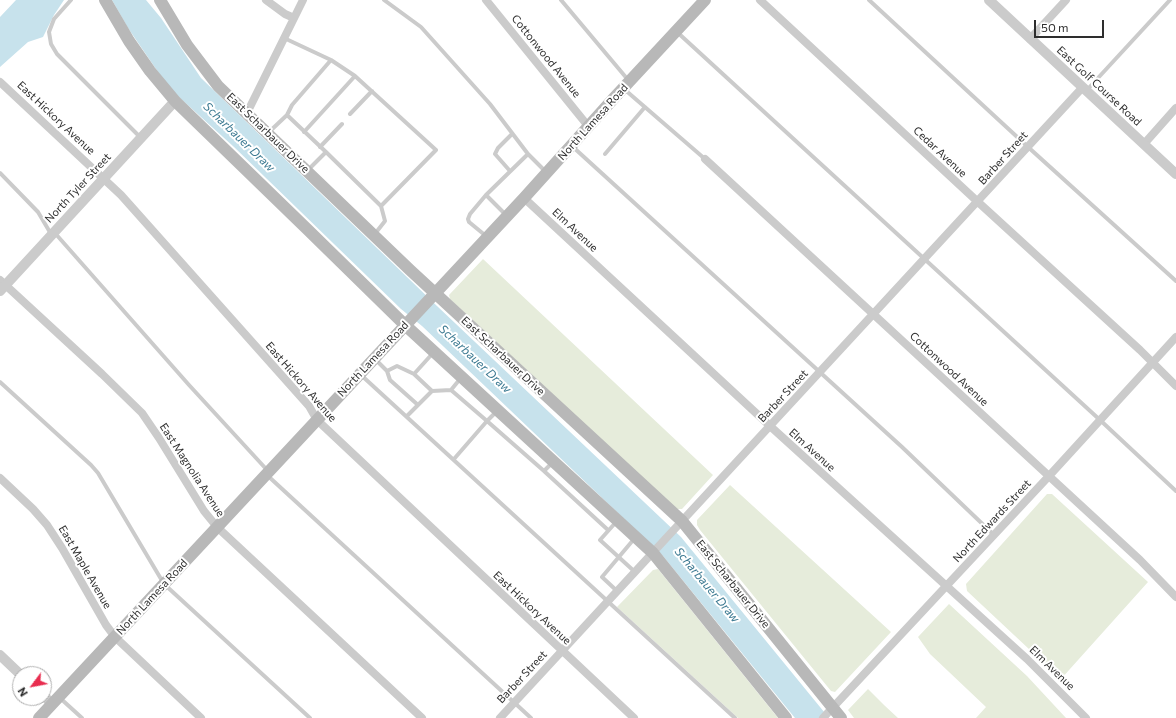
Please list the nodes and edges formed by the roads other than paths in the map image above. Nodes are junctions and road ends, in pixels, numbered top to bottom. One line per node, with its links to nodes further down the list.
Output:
1 (71, 0): 36 (lane)
2 (105, 0): 25 (main road)
3 (160, 0): 28 (main road, East Scharbauer Drive)
4 (266, 0): 15 (street)
5 (303, 0): 15 (street)
6 (384, 0): 35 (lane)
7 (486, 0): 32 (street, Cottonwood Avenue)
8 (561, 0): 22 (lane)
9 (705, 0): 16 (main road, North Lamesa Road)
10 (760, 0): 53 (street, Cedar Avenue)
11 (869, 0): 40 (lane)
12 (989, 0): 18 (street, East Golf Course Road)
13 (1066, 0): 18 (street)
14 (1170, 0): 23 (lane)
15 (294, 18): 17 (street)
16 (676, 31): 22 (main road, North Lamesa Road); 59 (lane)
17 (284, 38): 19 (lane); 28 (street)
18 (1030, 39): 23 (street, East Golf Course Road)
19 (331, 60): 20 (lane); 30 (lane)
20 (355, 76): 24 (lane); 33 (lane)
21 (0, 82): 50 (street, East Hickory Avenue)
22 (626, 84): 26 (lane); 32 (main road, North Lamesa Road)
23 (1084, 89): 37 (street, East Golf Course Road); 40 (street, Barber Street)
24 (372, 91): 29 (lane); 54 (lane)
25 (175, 101): 36 (street, North Tyler Street); 64 (main road)
26 (645, 107): 43 (lane); 44 (lane)
27 (1176, 108): 37 (street)
28 (247, 113): 34 (main road, East Scharbauer Drive)
29 (350, 114)
30 (287, 115): 33 (lane); 34 (lane)
31 (342, 124): 39 (lane)
32 (588, 126): 38 (main road, North Lamesa Road)
33 (304, 132): 39 (lane)
34 (268, 133): 45 (main road, East Scharbauer Drive)
35 (512, 134): 42 (lane); 46 (lane)
36 (141, 138): 50 (street, North Tyler Street)
37 (1144, 144): 49 (street, East Golf Course Road)
38 (571, 145): 47 (main road, North Lamesa Road); 70 (lane)
39 (320, 147): 41 (lane)
40 (1028, 147): 53 (street, Barber Street); 60 (lane)
41 (326, 152): 45 (lane); 54 (lane)
42 (528, 154): 46 (lane); 47 (lane)
43 (605, 154)
44 (705, 159): 63 (street, Cottonwood Avenue)
45 (307, 171): 57 (main road, East Scharbauer Drive)
46 (510, 171): 51 (lane)
47 (546, 172): 52 (main road, North Lamesa Road)
48 (0, 173): 56 (lane)
49 (1176, 174)
50 (103, 178): 56 (street, North Tyler Street); 81 (street, East Hickory Avenue)
51 (486, 195): 55 (lane); 58 (lane)
52 (524, 198): 55 (main road, North Lamesa Road); 84 (street, Elm Avenue)
53 (978, 202): 59 (street, Barber Street); 68 (street, Cedar Avenue)
54 (382, 206): 57 (lane)
55 (506, 215): 58 (main road, North Lamesa Road)
56 (53, 233): 61 (street, North Tyler Street); 88 (lane)
57 (374, 235): 62 (main road, East Scharbauer Drive)
58 (487, 237): 62 (main road, North Lamesa Road)
59 (925, 259): 63 (street, Barber Street); 82 (lane)
60 (1176, 281)
61 (2, 285): 94 (street, East Magnolia Avenue)
62 (434, 294): 64 (main road, North Lamesa Road); 93 (main road, East Scharbauer Drive)
63 (873, 314): 70 (street, Barber Street); 89 (street, Cottonwood Avenue)
64 (407, 322): 66 (main road); 67 (main road, North Lamesa Road)
65 (1176, 337): 68 (street, North Edwards Street)
66 (434, 352): 72 (lane); 73 (main road)
67 (373, 358): 69 (lane); 71 (main road, North Lamesa Road)
68 (1152, 363): 75 (street, Cedar Avenue); 82 (street, North Edwards Street)
69 (387, 371): 72 (lane); 78 (lane)
70 (820, 372): 84 (street, Barber Street); 96 (lane)
71 (360, 373): 80 (lane); 81 (main road, North Lamesa Road)
72 (414, 374): 77 (lane)
73 (462, 378): 76 (lane); 79 (main road)
74 (0, 382): 101 (lane)
75 (1176, 386)
76 (451, 390): 77 (lane); 83 (lane)
77 (432, 391): 78 (lane)
78 (418, 405): 80 (lane)
79 (497, 410): 83 (lane); 86 (main road)
80 (407, 416): 85 (lane)
81 (317, 420): 88 (main road, North Lamesa Road); 107 (street, East Hickory Avenue)
82 (1100, 420): 89 (street, North Edwards Street); 91 (lane)
83 (487, 421): 85 (lane); 87 (lane)
84 (770, 426): 93 (street, Barber Street); 102 (street, Elm Avenue)
85 (454, 459): 105 (lane)
86 (554, 462): 87 (lane); 92 (main road)
87 (544, 471): 95 (lane)
88 (268, 473): 94 (main road, North Lamesa Road); 111 (lane)
89 (1049, 476): 96 (street, North Edwards Street); 104 (street, Cottonwood Avenue)
90 (0, 478): 106 (street, East Maple Avenue)
91 (1176, 491)
92 (617, 520): 95 (lane); 97 (main road)
93 (682, 521): 98 (street, Barber Street); 113 (main road, East Scharbauer Drive)
94 (217, 527): 101 (main road, North Lamesa Road); 118 (street, East Magnolia Avenue)
95 (608, 530): 99 (lane)
96 (994, 535): 102 (street, North Edwards Street)
97 (636, 537): 98 (main road); 99 (lane)
98 (653, 553): 100 (street, Barber Street); 123 (main road)
99 (618, 557): 100 (lane); 103 (lane)
100 (635, 572): 103 (street, Barber Street)
101 (164, 584): 106 (main road, North Lamesa Road); 117 (lane)
102 (946, 586): 113 (street, North Edwards Street); 126 (street, Elm Avenue)
103 (617, 591): 105 (street, Barber Street)
104 (1176, 597)
105 (608, 602): 107 (street, Barber Street); 122 (lane)
106 (115, 637): 110 (main road, North Lamesa Road); 116 (street, East Maple Avenue)
107 (562, 650): 111 (street, Barber Street); 121 (street, East Hickory Avenue)
108 (0, 655): 109 (street)
109 (12, 666)
110 (52, 699): 115 (lane)
111 (514, 702): 119 (street, Barber Street); 120 (lane)
112 (47, 706): 114 (main road, North Lamesa Road)
113 (832, 707): 124 (street, North Edwards Street); 125 (main road, East Scharbauer Drive)
114 (39, 718)
115 (82, 718)
116 (201, 718)
117 (310, 718)
118 (422, 718)
119 (500, 718)
120 (531, 718)
121 (634, 718)
122 (735, 718)
123 (786, 718)
124 (823, 718)
125 (841, 718)
126 (1086, 718)

